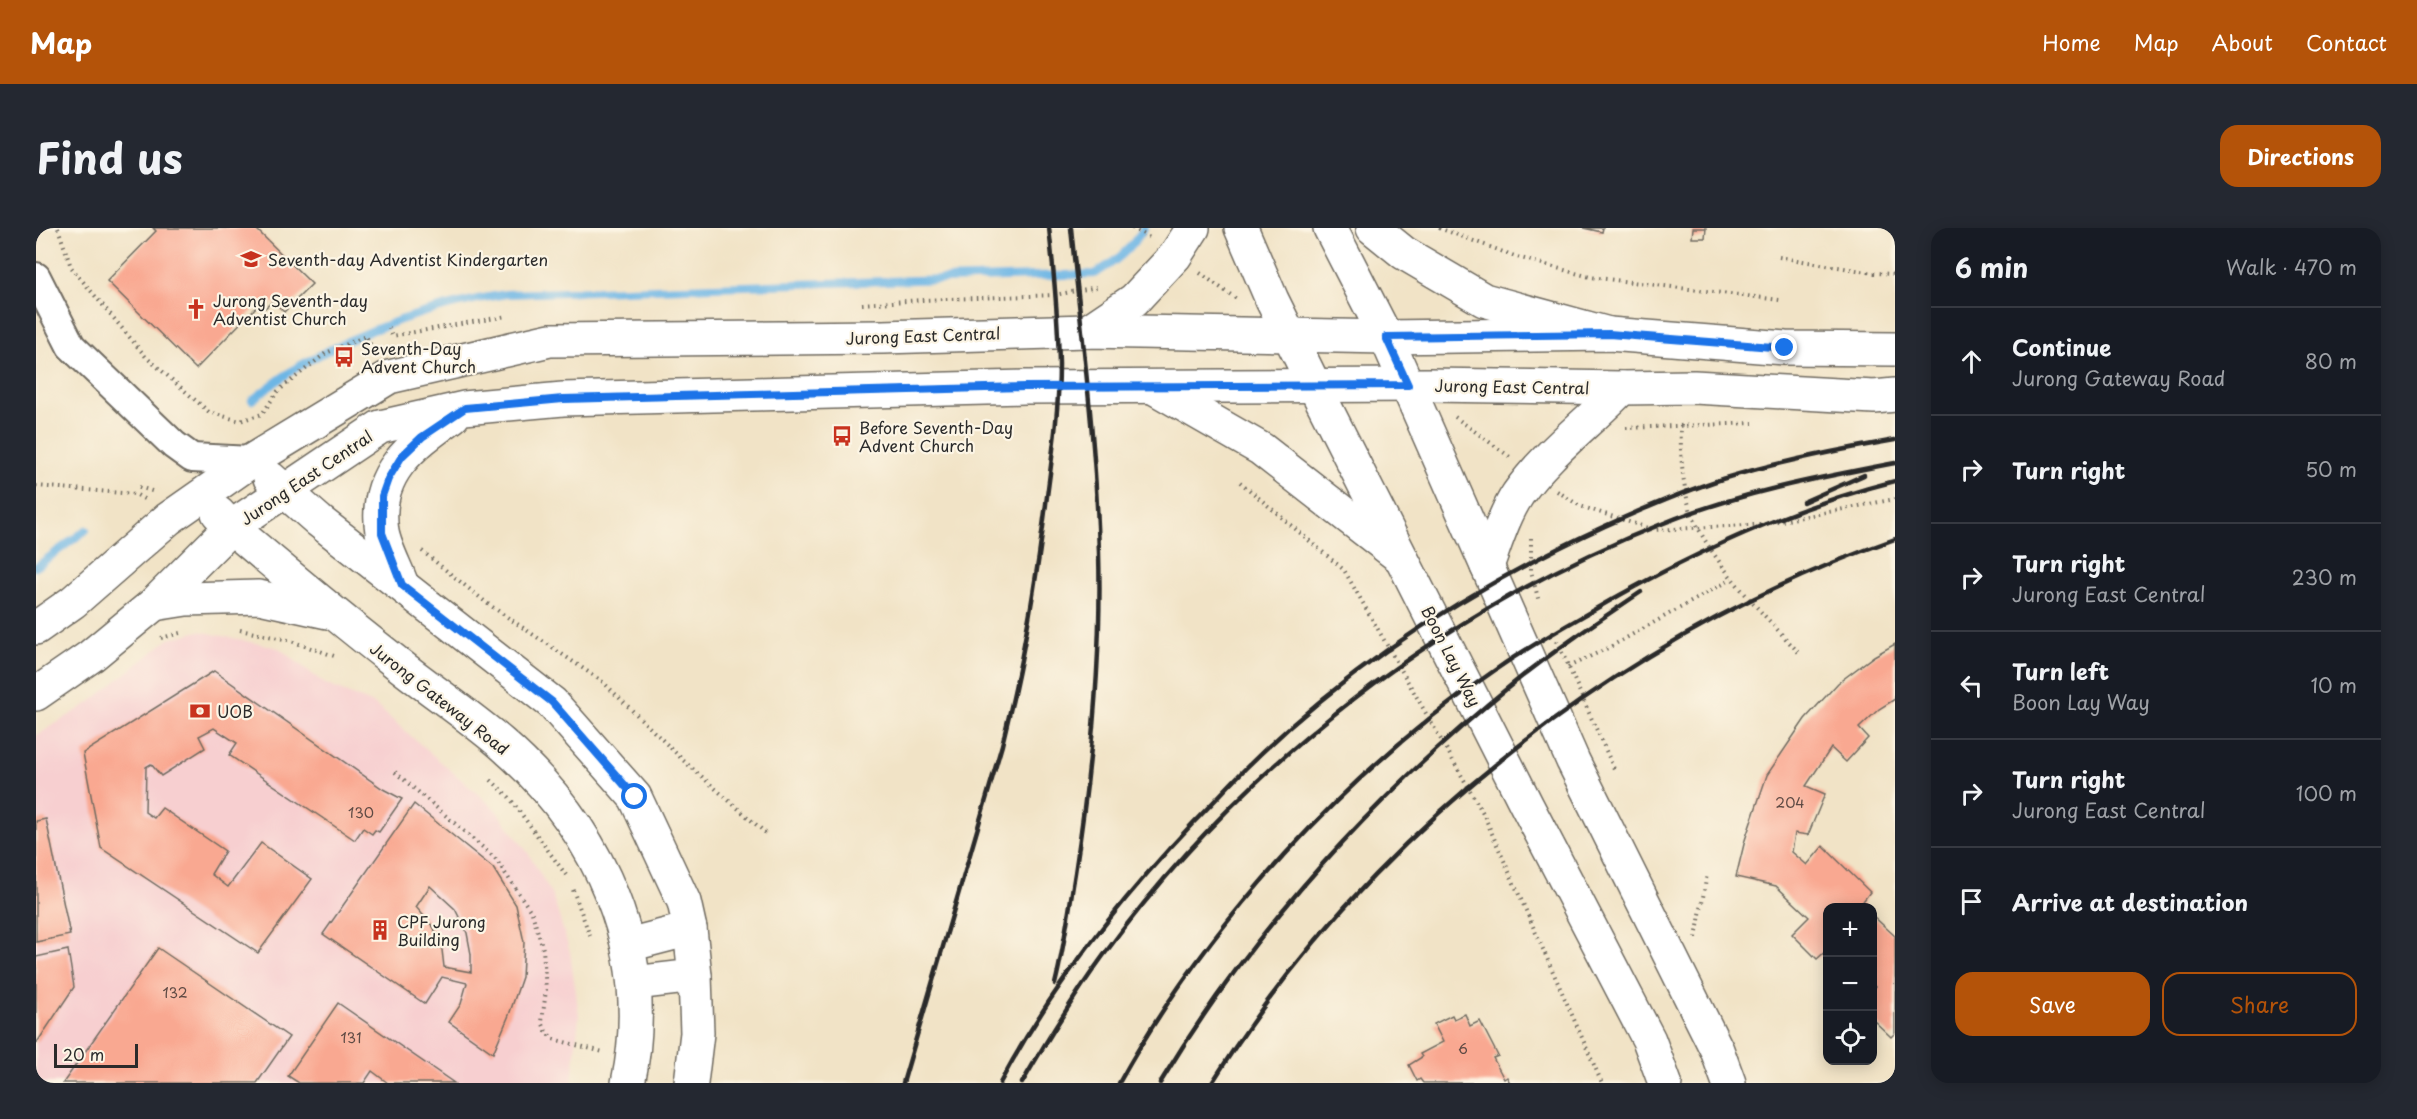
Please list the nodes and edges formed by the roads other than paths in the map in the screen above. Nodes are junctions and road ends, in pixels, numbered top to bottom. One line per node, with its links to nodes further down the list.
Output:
1 (1193, 228): 6 (main road)
2 (1241, 228): 7 (main road, Boon Lay Way)
3 (1330, 228): 9 (main road)
4 (1373, 228): 8 (main road)
5 (36, 277): 17 (street)
6 (1088, 330): 7 (main road, Jurong East Central); 18 (main road, Jurong East Central)
7 (1290, 334): 9 (main road, Jurong East Central); 13 (main road, Boon Lay Way)
8 (1609, 334): 9 (main road, Jurong East Central); 10 (main road, Jurong East Central)
9 (1386, 337): 11 (main road)
10 (1895, 349)
11 (1408, 385): 13 (main road, Jurong East Central); 14 (main road, Jurong East Central); 23 (main road)
12 (1153, 387): 13 (main road, Jurong East Central); 16 (main road, Jurong East Central); 22 (main road)
13 (1315, 387): 22 (main road, Boon Lay Way)
14 (1622, 388): 15 (main road, Jurong East Central); 23 (main road)
15 (1895, 395)
16 (465, 408): 19 (main road, Jurong East Central); 24 (main road)
17 (192, 458): 18 (street); 20 (street)
18 (251, 461): 19 (main road); 20 (main road, Jurong East Central)
19 (285, 492): 21 (main road, Jurong East Central); 24 (main road)
20 (202, 496): 21 (main road, Jurong Gateway Road); 27 (main road, Jurong East Central)
21 (231, 527): 25 (main road, Jurong East Central); 26 (main road, Jurong Gateway Road)
22 (1404, 561): 35 (main road, Boon Lay Way)
23 (1487, 566): 36 (main road)
24 (402, 585): 29 (main road)
25 (154, 604): 26 (main road); 28 (main road, Jurong East Central)
26 (333, 613): 30 (main road, Jurong Gateway Road)
27 (36, 628)
28 (36, 694)
29 (690, 929): 30 (main road); 31 (main road)
30 (628, 945): 32 (main road, Jurong Gateway Road)
31 (695, 976): 32 (main road); 34 (main road)
32 (634, 983): 33 (main road, Jurong Gateway Road)
33 (630, 1071)
34 (692, 1083)
35 (1665, 1083)
36 (1729, 1083)

